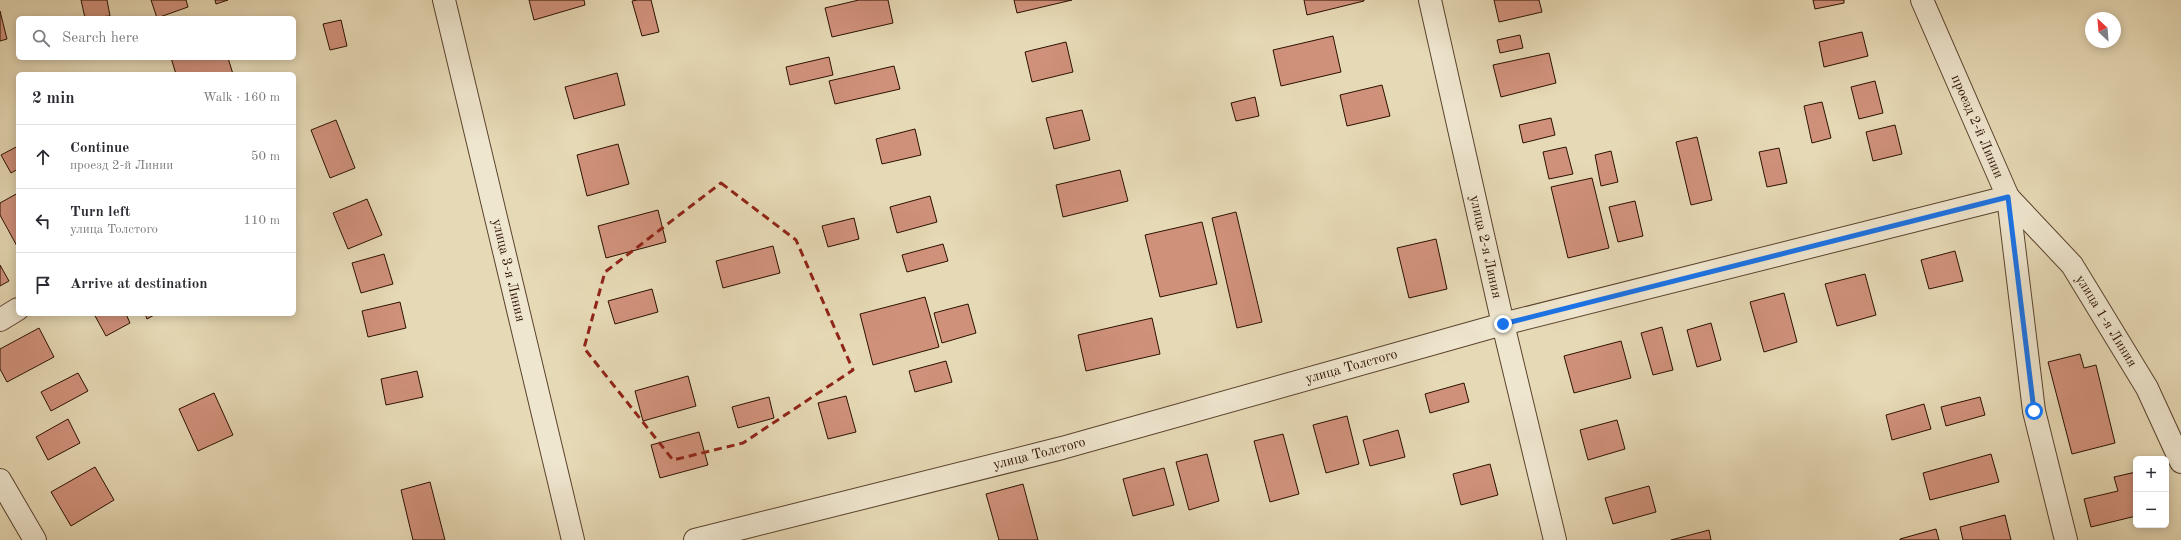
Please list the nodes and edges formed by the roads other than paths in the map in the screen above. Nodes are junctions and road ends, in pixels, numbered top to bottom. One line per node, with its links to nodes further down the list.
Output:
1 (444, 0): 11 (street, улица 3-я Линия)
2 (1430, 0): 7 (street, улица 2-я Линия)
3 (1922, 0): 4 (street, проезд 2-й Линии)
4 (2008, 197): 7 (street, улица Толстого); 8 (street, улица 1-я Линия); 14 (street, проезд 2-й Линии)
5 (16, 310): 6 (street)
6 (0, 320)
7 (1503, 324): 12 (street, улица Толстого); 13 (street, улица 2-я Линия)
8 (2181, 462)
9 (0, 480): 10 (street)
10 (35, 540)
11 (573, 540)
12 (695, 540)
13 (1554, 540)
14 (2066, 540)

